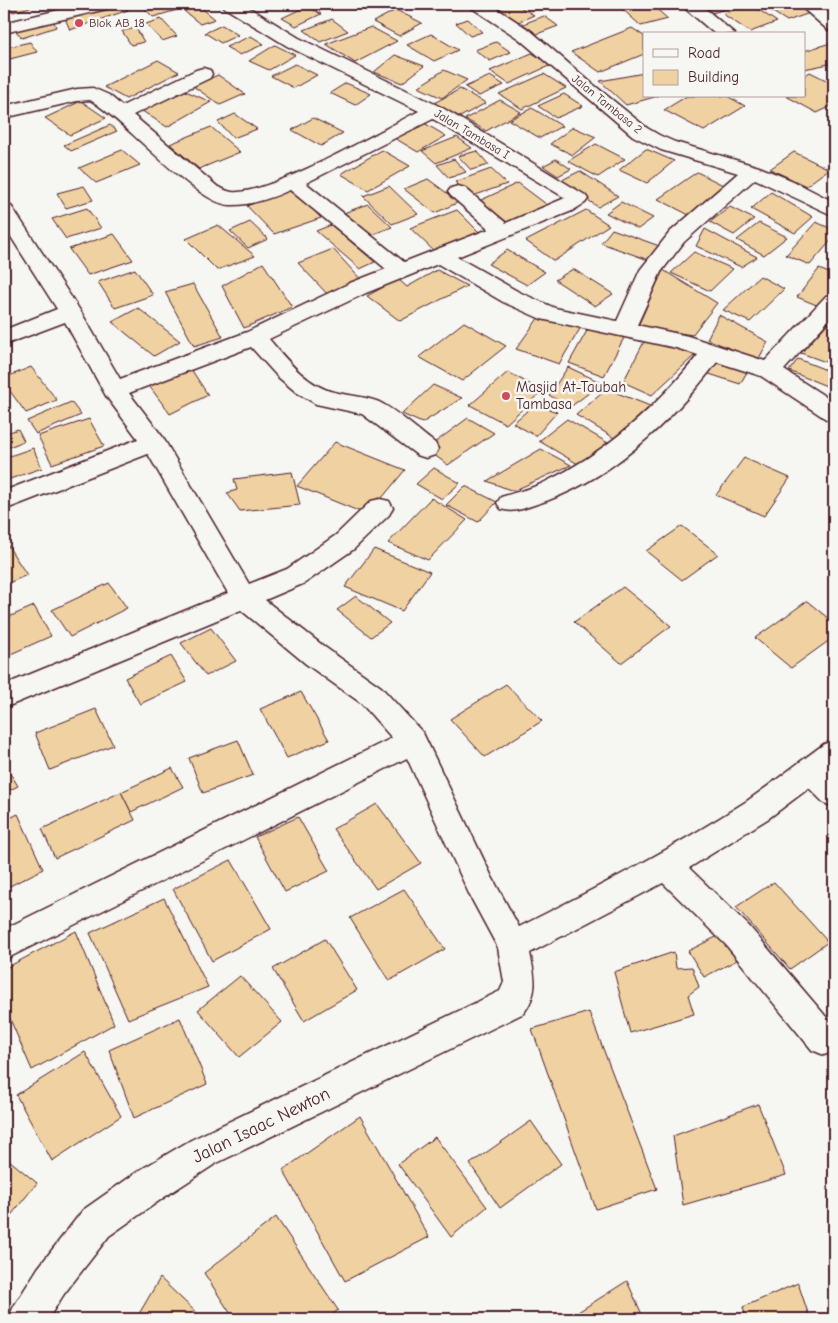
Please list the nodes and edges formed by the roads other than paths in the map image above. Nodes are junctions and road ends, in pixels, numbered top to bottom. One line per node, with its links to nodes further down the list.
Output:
1 (105, 4): 7 (street)
2 (231, 4): 10 (street, Jalan Tambasa I)
3 (478, 4): 13 (street, Jalan Tambasa 2)
4 (688, 4): 8 (street)
5 (807, 4): 6 (street)
6 (834, 26)
7 (4, 28)
8 (723, 32)
9 (203, 74): 12 (street)
10 (434, 111): 14 (street); 18 (street, Jalan Tambasa I)
11 (4, 112): 12 (street)
12 (120, 114): 14 (street)
13 (752, 171): 17 (street, Jalan Tambasa 2); 23 (street)
14 (292, 182): 20 (street)
15 (458, 192): 18 (street)
16 (4, 210): 22 (street)
17 (834, 210)
18 (504, 232): 19 (street, Jalan Tambasa I)
19 (441, 257): 20 (street, Jalan Tambasa I); 23 (street)
20 (401, 270): 24 (street, Jalan Tambasa I)
21 (834, 301): 27 (street)
22 (70, 312): 25 (street); 28 (street)
23 (624, 329): 26 (street)
24 (255, 337): 28 (street, Jalan Tambasa I); 31 (street)
25 (4, 338)
26 (713, 351): 27 (street); 33 (street)
27 (769, 371): 29 (street)
28 (114, 390): 30 (street)
29 (834, 413)
30 (154, 442): 32 (street); 35 (street)
31 (426, 449)
32 (4, 501)
33 (510, 503)
34 (380, 508): 35 (street)
35 (244, 598): 36 (street); 37 (street)
36 (4, 697)
37 (413, 741): 42 (street); 43 (street)
38 (834, 753): 39 (street)
39 (810, 770): 40 (street); 41 (street)
40 (834, 794)
41 (666, 865): 43 (street); 44 (street)
42 (4, 945)
43 (516, 959): 45 (street, Jalan Isaac Newton)
44 (824, 1039)
45 (27, 1319)

